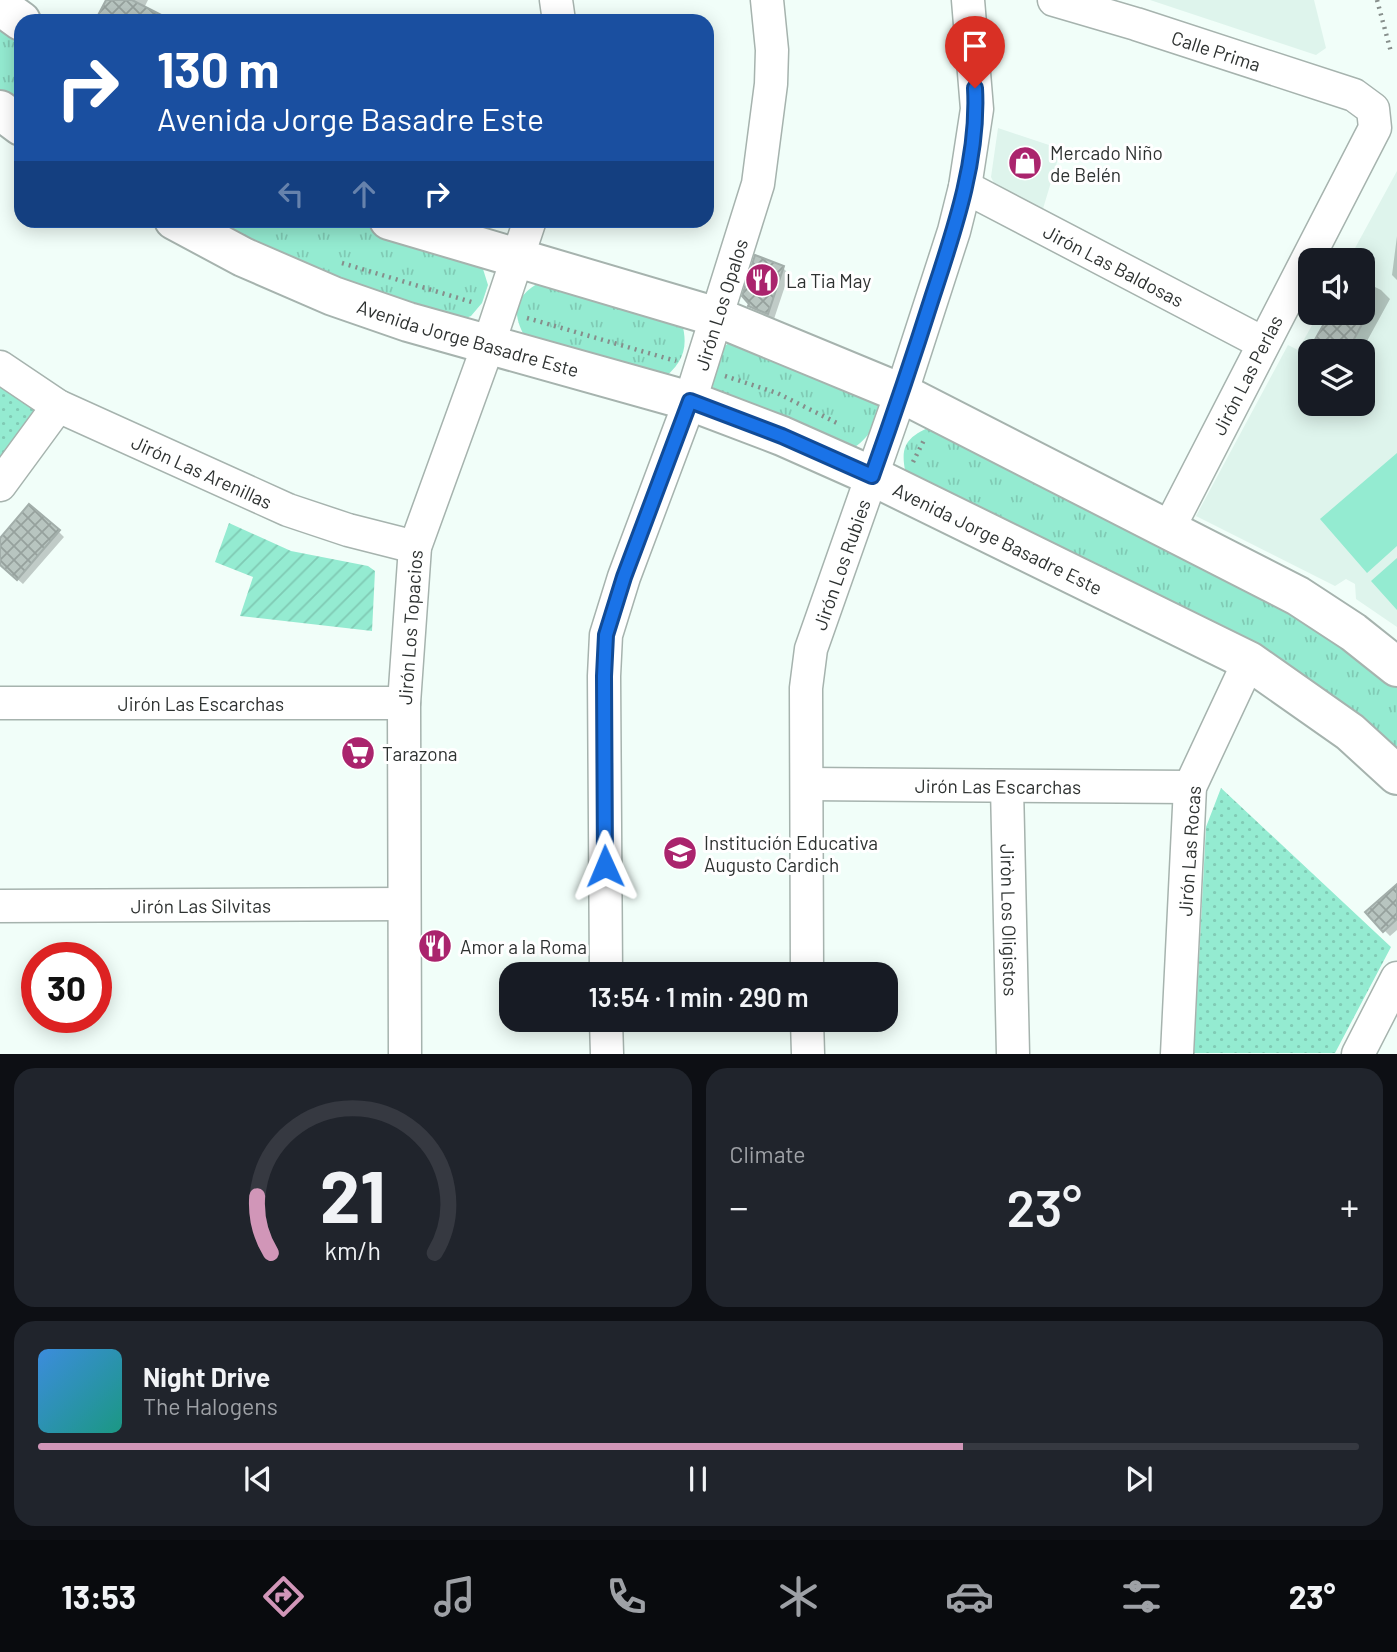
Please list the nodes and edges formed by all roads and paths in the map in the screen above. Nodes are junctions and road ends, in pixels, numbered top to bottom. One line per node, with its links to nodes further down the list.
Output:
1 (767, 0): 14 (street, Jirón Los Opalos)
2 (968, 0): 9 (street, Jirón Los Rubies)
3 (1054, 0): 6 (street, Calle Prima)
4 (1377, 0): 5 (path)
5 (1391, 52)
6 (1373, 109): 16 (street, Jirón Las Perlas)
7 (0, 110): 8 (main road)
8 (14, 121)
9 (965, 187): 16 (street, Jirón Las Baldosas); 18 (street, Jirón Los Rubies)
10 (189, 228): 15 (main road, Avenida Jorge Basadre Este)
11 (416, 228): 13 (main road)
12 (527, 228): 13 (street, Jirón Los Topacios)
13 (516, 257): 14 (main road); 15 (street, Jirón Los Topacios)
14 (718, 317): 18 (main road); 19 (street, Jirón Los Opalos)
15 (489, 343): 19 (main road, Avenida Jorge Basadre Este); 26 (street, Jirón Los Topacios)
16 (1263, 343): 25 (street, Jirón Las Perlas)
17 (0, 367): 20 (street, Jirón Las Arenillas)
18 (901, 393): 23 (street, Jirón Los Rubies); 25 (main road)
19 (690, 401): 23 (main road, Avenida Jorge Basadre Este); 37 (street, Jirón Los Opalos)
20 (58, 406): 24 (street); 26 (street, Jirón Las Arenillas)
21 (925, 438): 22 (path)
22 (909, 469)
23 (872, 476): 27 (main road, Avenida Jorge Basadre Este); 32 (street, Jirón Los Rubies)
24 (0, 485)
25 (1168, 528): 28 (main road)
26 (415, 547): 30 (street, Jirón Los Topacios)
27 (1249, 661): 31 (main road, Avenida Jorge Basadre Este); 34 (street, Jirón Las Rocas)
28 (1397, 667)
29 (0, 703): 30 (street, Jirón Las Escarchas)
30 (404, 704): 35 (street, Jirón Los Topacios)
31 (1397, 775)
32 (807, 784): 33 (street, Jirón Las Escarchas); 38 (street, Jirón Los Rubies)
33 (1007, 787): 34 (street, Jirón Las Escarchas); 45 (street, Jiròn Los Oligistos)
34 (1190, 787): 46 (street, Jirón Las Rocas)
35 (404, 904): 36 (street, Jirón Las Silvitas); 42 (street, Jirón Los Topacios)
36 (0, 906)
37 (606, 962)
38 (807, 962)
39 (1397, 978): 47 (street)
40 (607, 1032): 43 (street)
41 (807, 1032): 44 (street)
42 (405, 1054)
43 (607, 1054)
44 (807, 1054)
45 (1013, 1054)
46 (1177, 1054)
47 (1358, 1054)

